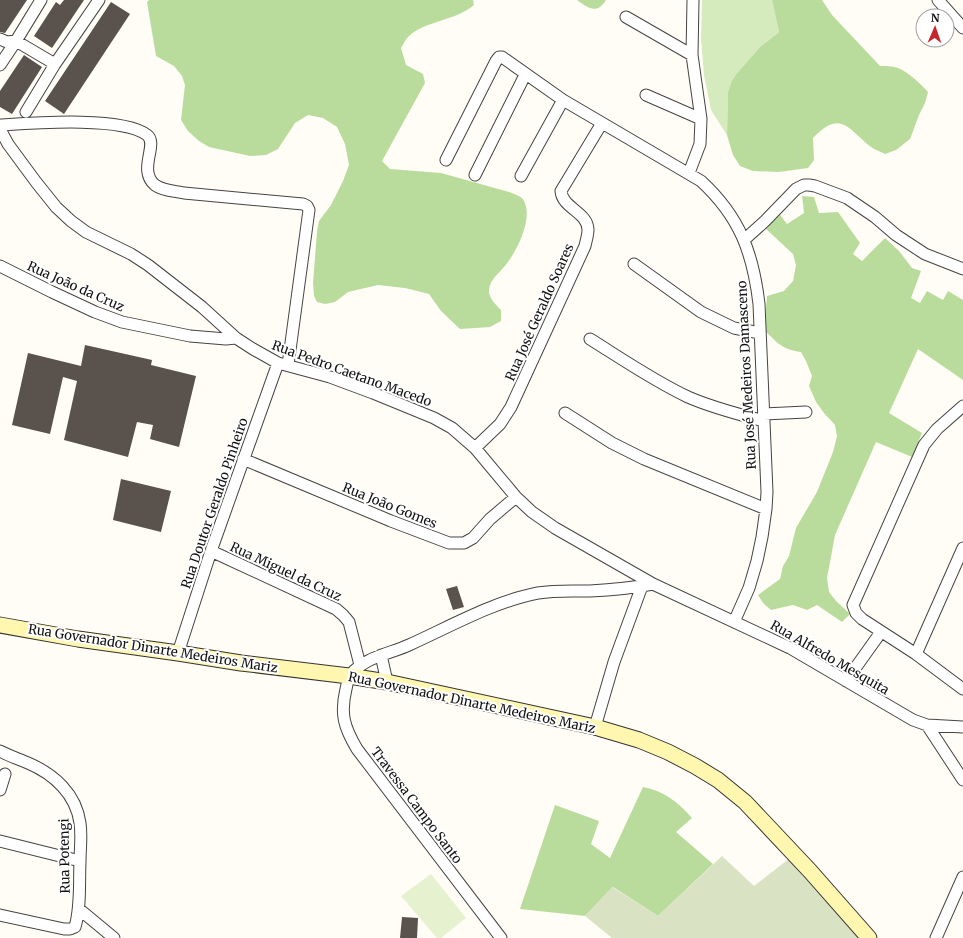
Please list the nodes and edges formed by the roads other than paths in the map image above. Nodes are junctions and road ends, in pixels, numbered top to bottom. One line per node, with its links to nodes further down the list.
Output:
1 (41, 0): 8 (street)
2 (99, 0): 10 (street)
3 (693, 0): 9 (street)
4 (938, 0): 6 (street)
5 (626, 17): 9 (street)
6 (963, 28)
7 (0, 39): 8 (street)
8 (16, 41): 10 (street); 11 (street)
9 (692, 55): 16 (street)
10 (56, 64): 15 (street)
11 (0, 65)
12 (525, 74): 14 (street, Rua José Medeiros Damasceno); 21 (street, Rua José Medeiros Damasceno); 23 (street)
13 (646, 95): 16 (street)
14 (562, 100): 17 (street, Rua José Medeiros Damasceno); 24 (street)
15 (26, 112)
16 (702, 119): 22 (street)
17 (602, 123): 22 (street, Rua José Medeiros Damasceno); 37 (street, Rua José Geraldo Soares)
18 (0, 125): 32 (street, Rua Doutor Geraldo Pinheiro)
19 (0, 129): 20 (street, Rua Pedro Caetano Macedo)
20 (4, 147): 30 (street, Rua Pedro Caetano Macedo)
21 (446, 160)
22 (689, 173): 25 (street, Rua José Medeiros Damasceno)
23 (475, 174)
24 (521, 176)
25 (744, 240): 28 (street); 29 (street, Rua José Medeiros Damasceno)
26 (634, 264): 29 (street)
27 (0, 266): 30 (street, Rua João da Cruz)
28 (963, 270)
29 (760, 333): 36 (street, Rua José Medeiros Damasceno)
30 (236, 338): 32 (street, Rua Pedro Caetano Macedo)
31 (590, 339): 36 (street)
32 (283, 364): 37 (street, Rua Pedro Caetano Macedo); 38 (street, Rua Doutor Geraldo Pinheiro)
33 (963, 406): 46 (street)
34 (806, 412): 36 (street)
35 (565, 413): 40 (street)
36 (764, 417): 40 (street, Rua José Medeiros Damasceno)
37 (475, 448): 39 (street, Rua Pedro Caetano Macedo)
38 (243, 459): 39 (street, Rua João Gomes); 42 (street, Rua Doutor Geraldo Pinheiro)
39 (516, 497): 43 (street, Rua Pedro Caetano Macedo)
40 (766, 508): 44 (street, Rua José Medeiros Damasceno)
41 (963, 548): 48 (street)
42 (211, 551): 47 (street, Rua Doutor Geraldo Pinheiro); 50 (street, Rua Miguel da Cruz)
43 (648, 585): 44 (street, Rua Alfredo Mesquita); 49 (street); 56 (street)
44 (734, 622): 52 (street, Rua Alfredo Mesquita)
45 (0, 625): 47 (main road, Rua Governador Dinarte Medeiros Mariz)
46 (881, 632): 48 (street); 52 (street)
47 (178, 653): 51 (main road, Rua Governador Dinarte Medeiros Mariz)
48 (916, 654): 54 (street)
49 (381, 655): 50 (street); 53 (street)
50 (360, 666): 51 (street)
51 (349, 676): 53 (main road, Rua Governador Dinarte Medeiros Mariz); 68 (street, Travessa Campo Santo)
52 (846, 681): 55 (street, Rua Alfredo Mesquita)
53 (387, 682): 56 (main road, Rua Governador Dinarte Medeiros Mariz)
54 (963, 689)
55 (926, 725): 57 (street); 60 (street)
56 (595, 727): 69 (main road, Rua Governador Dinarte Medeiros Mariz)
57 (963, 727)
58 (0, 751): 63 (street, Rua Potengi)
59 (5, 774): 61 (street)
60 (963, 780)
61 (0, 790)
62 (0, 841): 63 (street)
63 (80, 861): 65 (street, Rua Potengi)
64 (963, 877): 70 (street)
65 (79, 909): 66 (street); 67 (street, Rua Potengi)
66 (0, 915)
67 (114, 938)
68 (501, 938)
69 (869, 938)
70 (936, 938)

